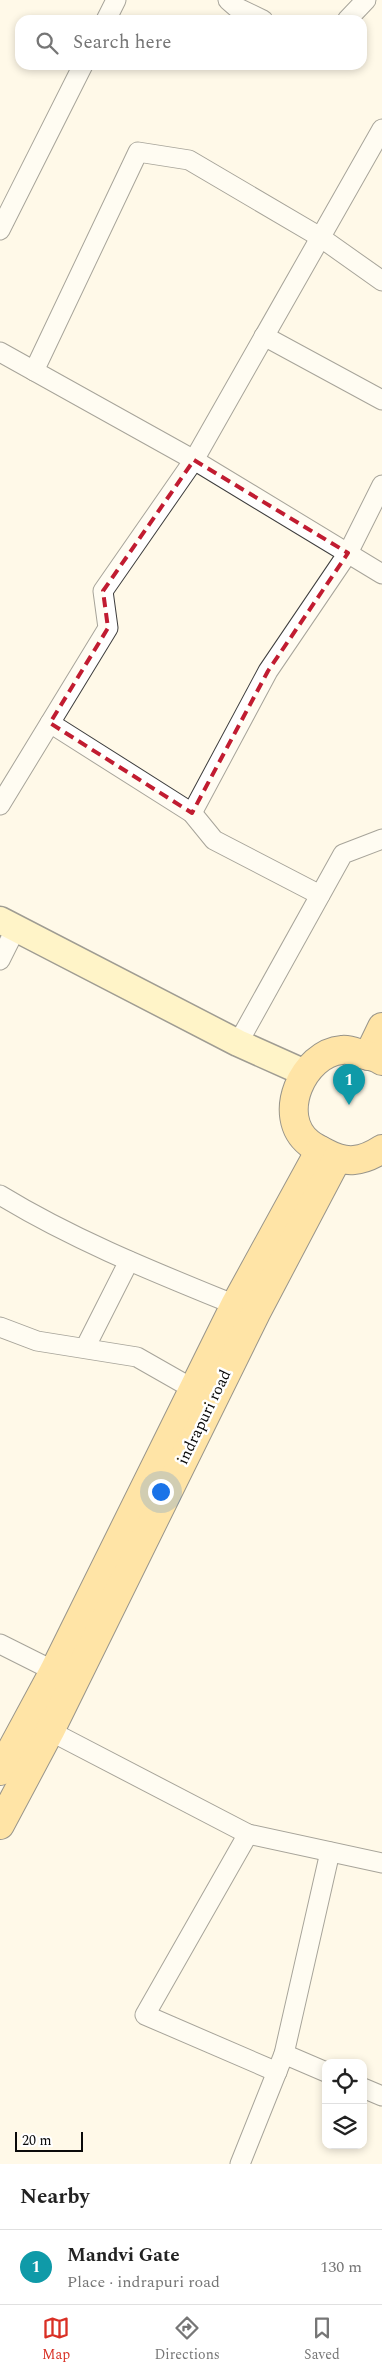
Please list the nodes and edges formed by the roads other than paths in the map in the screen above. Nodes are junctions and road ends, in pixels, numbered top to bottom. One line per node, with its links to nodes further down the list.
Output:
1 (116, 0): 4 (street)
2 (228, 0): 5 (street)
3 (366, 0): 6 (street)
4 (108, 15)
5 (253, 15)
6 (352, 15)
7 (80, 70): 9 (street)
8 (382, 129): 10 (street)
9 (0, 230)
10 (320, 237): 11 (street); 12 (street); 14 (street)
11 (382, 282)
12 (264, 336): 15 (street); 16 (street)
13 (0, 352): 14 (street)
14 (34, 371): 16 (street)
15 (382, 400)
16 (194, 460): 18 (street); 20 (street)
17 (382, 485): 18 (street)
18 (348, 553): 19 (street); 22 (street)
19 (382, 574)
20 (50, 723): 21 (street); 22 (street)
21 (0, 805)
22 (192, 812): 24 (street)
23 (382, 839): 24 (street)
24 (320, 895): 28 (street)
25 (8, 924): 26 (street); 28 (main road)
26 (0, 960)
27 (382, 1027): 29 (main road)
28 (238, 1043): 30 (main road)
29 (375, 1058): 30 (main road)
30 (305, 1072): 32 (main road)
31 (382, 1149): 32 (main road)
32 (329, 1154): 35 (main road, indrapuri road)
33 (0, 1195): 34 (street)
34 (129, 1261): 35 (street); 37 (street)
35 (245, 1309): 38 (main road, indrapuri road)
36 (0, 1326): 37 (street)
37 (85, 1348): 38 (street)
38 (203, 1394): 40 (main road); 41 (main road, indrapuri road)
39 (0, 1644): 40 (street)
40 (54, 1671): 42 (main road)
41 (50, 1731): 43 (main road, indrapuri road); 44 (street)
42 (0, 1771)
43 (0, 1825)
44 (248, 1834): 45 (street); 49 (street)
45 (330, 1852): 46 (street); 47 (street)
46 (382, 1863)
47 (284, 2054): 48 (street); 49 (street)
48 (322, 2070)
49 (277, 2072): 52 (street)
50 (367, 2090): 51 (street)
51 (382, 2096)
52 (240, 2164)

